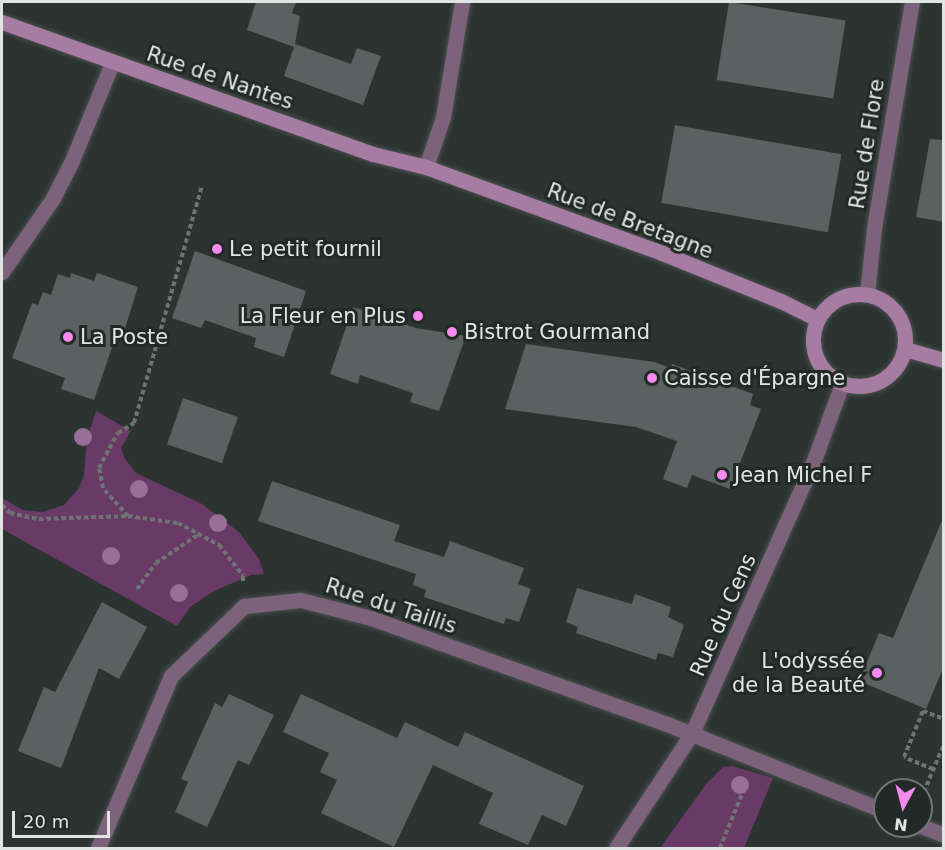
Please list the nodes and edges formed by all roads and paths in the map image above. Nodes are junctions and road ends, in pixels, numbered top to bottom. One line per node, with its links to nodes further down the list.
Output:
1 (462, 2): 5 (street)
2 (912, 2): 8 (street, Rue de Flore)
3 (2, 22): 4 (main road, Rue de Nantes)
4 (112, 63): 5 (main road, Rue de Nantes); 7 (street)
5 (426, 166): 9 (main road, Rue de Bretagne)
6 (202, 186): 14 (path)
7 (2, 272)
8 (867, 294): 9 (main road); 10 (main road)
9 (818, 318): 12 (main road)
10 (905, 350): 11 (main road); 12 (main road)
11 (944, 360)
12 (843, 384): 19 (street, Rue du Cens)
13 (2, 505): 14 (path)
14 (128, 516): 15 (path)
15 (199, 534): 16 (path); 17 (path)
16 (137, 589)
17 (244, 606): 19 (street, Rue du Taillis); 25 (street)
18 (944, 719): 22 (path)
19 (692, 734): 21 (street, Rue du Taillis); 26 (street, Rue du Cens)
20 (944, 744): 22 (path)
21 (756, 759): 24 (street, Rue du Taillis); 27 (path)
22 (933, 769): 23 (path)
23 (929, 778)
24 (873, 807)
25 (98, 849)
26 (616, 849)
27 (720, 849)

